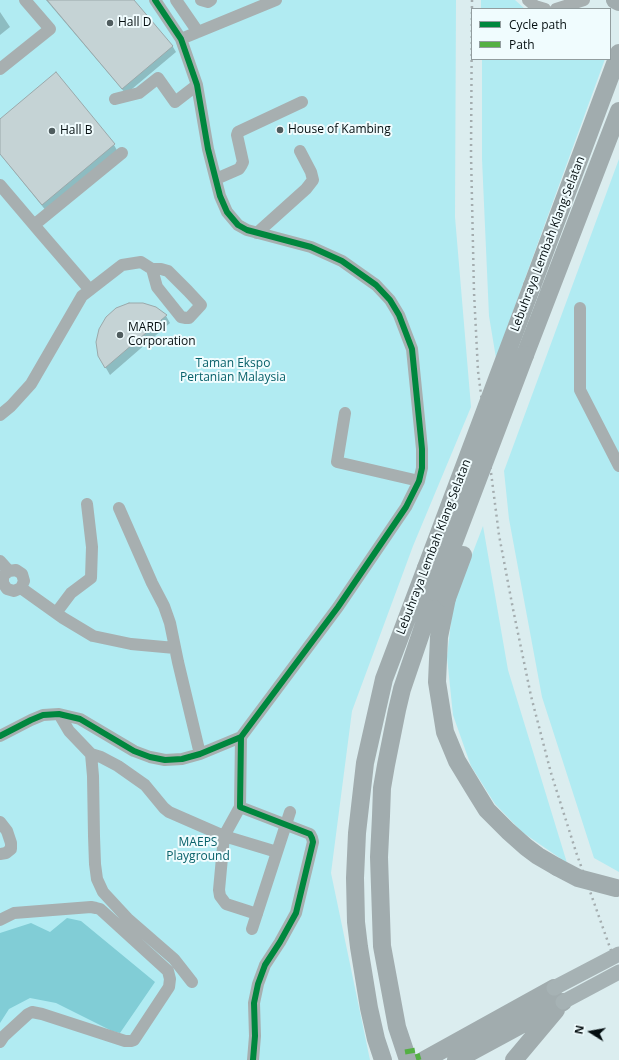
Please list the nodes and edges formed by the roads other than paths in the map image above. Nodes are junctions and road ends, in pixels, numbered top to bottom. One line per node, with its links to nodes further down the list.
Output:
1 (25, 0): 16 (street)
2 (155, 0): 14 (street)
3 (176, 0): 13 (street)
4 (201, 0): 5 (street)
5 (211, 0)
6 (276, 0): 13 (street)
7 (528, 0): 11 (street)
8 (584, 0): 12 (street)
9 (615, 0): 10 (highway)
10 (619, 2)
11 (541, 8)
12 (559, 8)
13 (198, 32): 14 (street)
14 (181, 39): 17 (street)
15 (619, 52): 66 (highway, Lebuhraya Lembah Klang Selatan, bridge)
16 (0, 69)
17 (197, 85): 18 (street); 23 (street)
18 (115, 98)
19 (302, 102): 23 (street)
20 (619, 111): 40 (highway, Lebuhraya Lembah Klang Selatan, bridge)
21 (300, 152): 26 (street)
22 (122, 154): 25 (street)
23 (216, 179): 26 (street)
24 (0, 185): 25 (street)
25 (34, 226): 28 (street)
26 (257, 233): 33 (street)
27 (152, 269): 28 (street)
28 (90, 290): 31 (street)
29 (580, 308): 32 (street)
30 (345, 413): 33 (street)
31 (0, 415)
32 (619, 466)
33 (419, 481): 45 (street)
34 (87, 504): 41 (street)
35 (119, 508): 42 (street)
36 (0, 561): 37 (street)
37 (4, 575): 38 (street); 39 (street)
38 (21, 588): 39 (street); 41 (street)
39 (4, 592)
40 (441, 595): 55 (highway, bridge); 67 (highway, Lebuhraya Lembah Klang Selatan)
41 (56, 613): 42 (street)
42 (175, 648): 47 (street)
43 (59, 714): 44 (street); 46 (street); 47 (street)
44 (0, 736)
45 (241, 737): 47 (street); 48 (street)
46 (91, 754): 52 (street); 61 (street)
47 (200, 754)
48 (240, 807): 51 (street); 52 (street)
49 (290, 812): 51 (street)
50 (0, 822): 54 (street)
51 (286, 825): 53 (street); 65 (street)
52 (224, 836): 53 (street); 56 (street)
53 (277, 852): 56 (street)
54 (0, 854)
55 (617, 889)
56 (257, 914): 58 (street)
57 (0, 920): 63 (street)
58 (252, 929)
59 (619, 954): 62 (main road, bridge)
60 (619, 972): 62 (main road, bridge)
61 (192, 982)
62 (558, 995): 64 (highway); 69 (highway)
63 (0, 1042)
64 (454, 1055): 68 (highway)
65 (253, 1060)
66 (383, 1060)
67 (408, 1060)
68 (424, 1060)
69 (514, 1060)

